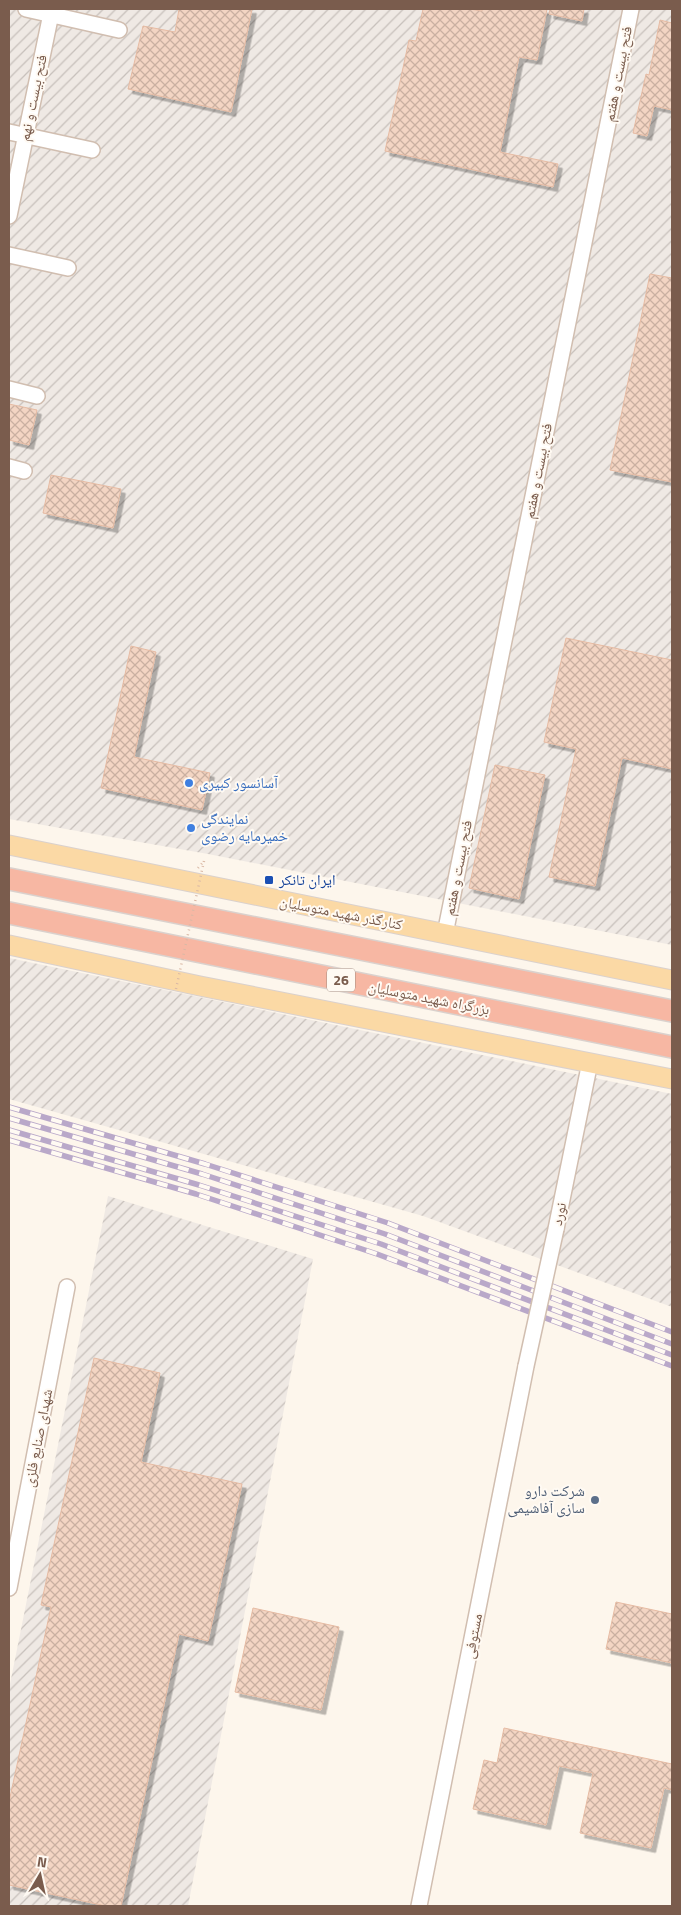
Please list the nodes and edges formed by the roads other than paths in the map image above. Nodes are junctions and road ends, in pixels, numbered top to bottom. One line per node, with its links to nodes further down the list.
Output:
1 (26, 9): 3 (street)
2 (631, 9): 18 (street, فتح بیست و هفتم)
3 (51, 12): 4 (street); 6 (street, فتح بیست و نهم)
4 (120, 30)
5 (9, 132): 6 (street)
6 (26, 136): 7 (street); 8 (street, فتح بیست و نهم)
7 (92, 150)
8 (9, 216)
9 (9, 255): 10 (street)
10 (68, 268)
11 (9, 389): 12 (street)
12 (38, 396)
13 (9, 467): 14 (street)
14 (24, 471)
15 (9, 845): 18 (main road, کنارگذر شهید متوسلیان)
16 (9, 879): 21 (highway, 26)
17 (9, 913): 22 (highway, بزرگراه شهید متوسلیان / 26)
18 (445, 934): 20 (main road, کنارگذر شهید متوسلیان)
19 (9, 945): 23 (main road)
20 (672, 980)
21 (672, 1011)
22 (672, 1047)
23 (590, 1062): 24 (main road); 26 (street, نورد, bridge)
24 (672, 1079)
25 (67, 1287): 27 (street, شهدای صنایع فلزی)
26 (526, 1366): 28 (street, مستوفی)
27 (9, 1588)
28 (419, 1906)

